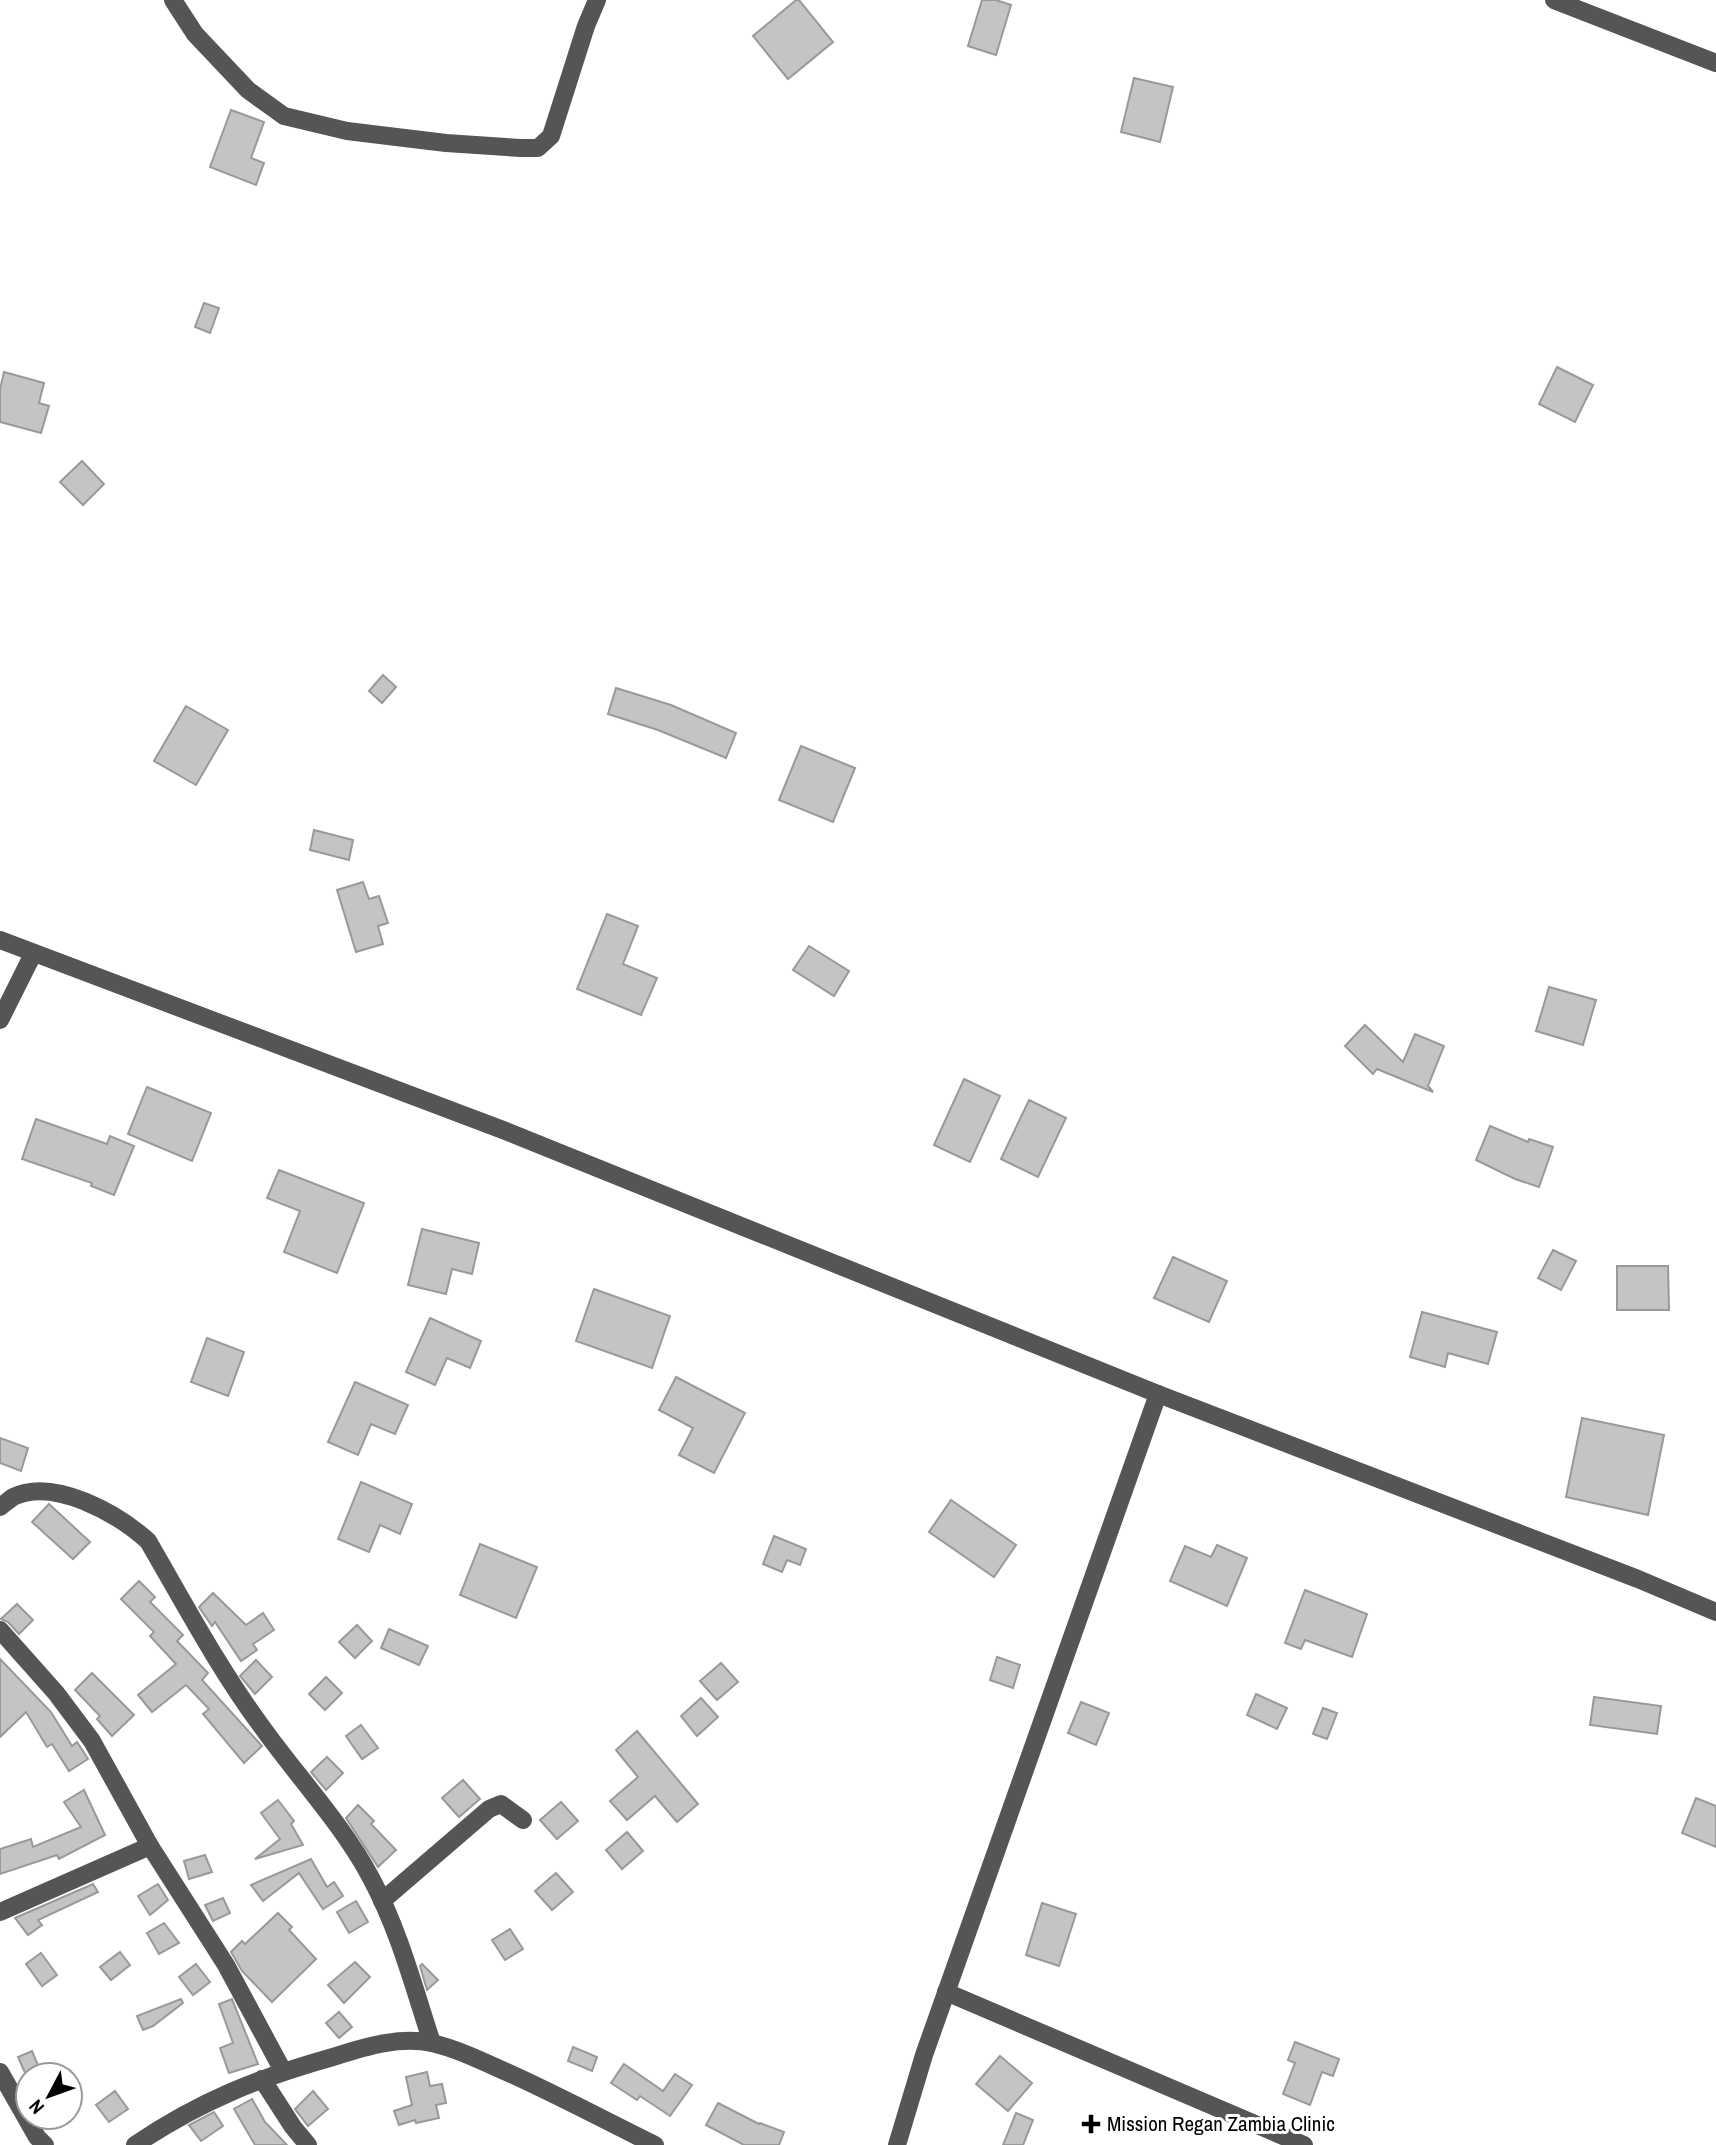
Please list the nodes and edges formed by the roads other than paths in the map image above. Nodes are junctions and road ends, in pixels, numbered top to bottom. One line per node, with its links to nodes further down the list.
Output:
1 (173, 0): 2 (street)
2 (597, 0)
3 (1554, 0): 4 (street)
4 (1716, 64)
5 (0, 940): 6 (street)
6 (33, 954): 7 (street); 8 (street)
7 (0, 1020)
8 (1158, 1394): 10 (street); 16 (street)
9 (0, 1507): 14 (street)
10 (1716, 1612)
11 (0, 1630): 13 (street)
12 (523, 1820): 14 (street)
13 (150, 1846): 15 (street); 18 (street)
14 (382, 1901): 17 (street)
15 (0, 1912)
16 (946, 1992): 25 (street); 26 (street)
17 (432, 2043): 18 (street); 24 (street)
18 (283, 2071): 20 (street)
19 (0, 2072): 21 (street)
20 (262, 2079): 22 (street); 23 (street)
21 (45, 2145)
22 (135, 2145)
23 (309, 2145)
24 (655, 2145)
25 (897, 2145)
26 (1304, 2145)

